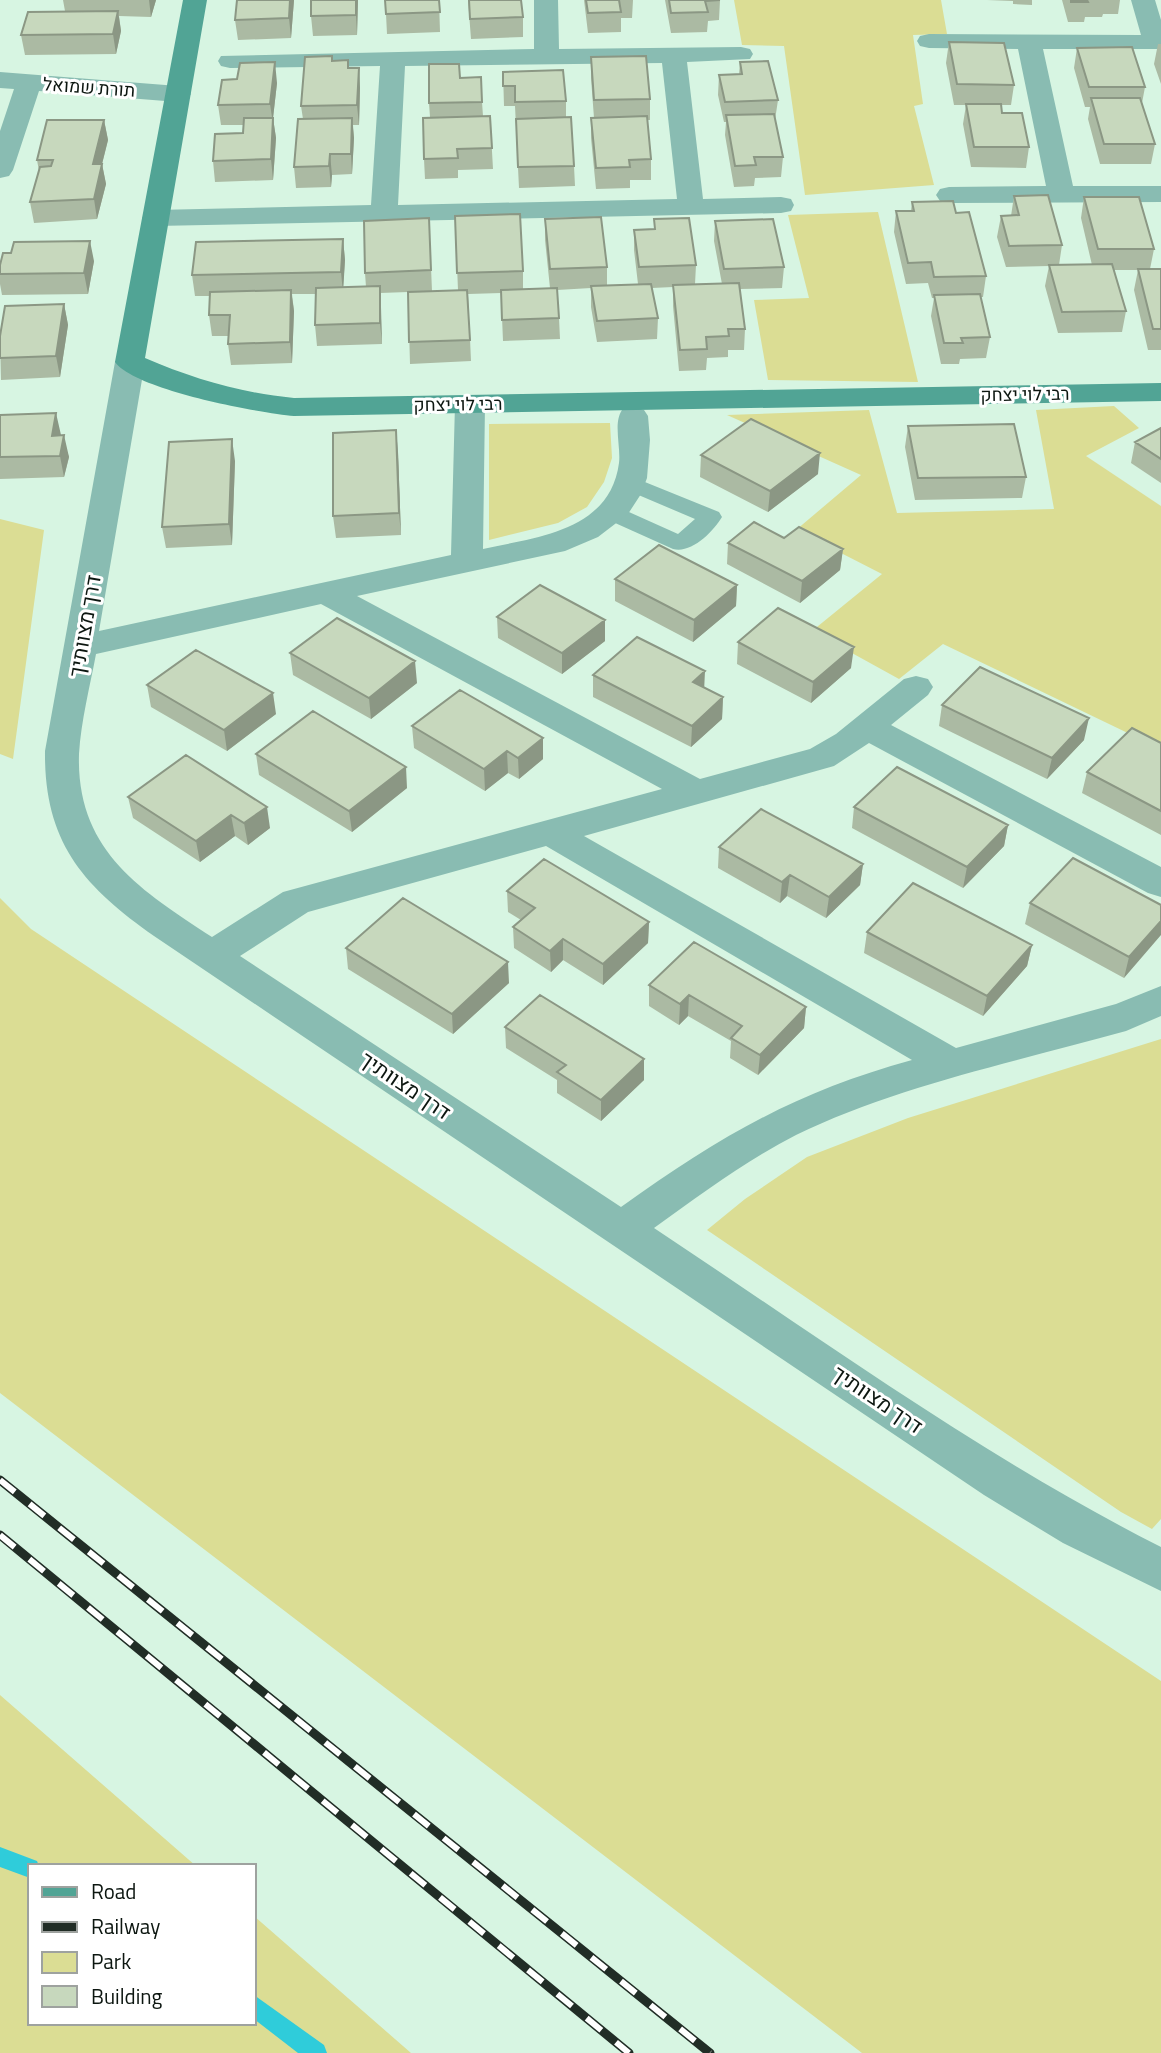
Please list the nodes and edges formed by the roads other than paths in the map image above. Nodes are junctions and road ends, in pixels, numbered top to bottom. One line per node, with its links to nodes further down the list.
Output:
1 (195, 0): 14 (street)
2 (546, 0): 9 (street)
3 (1143, 0): 6 (street)
4 (929, 41): 5 (street)
5 (1029, 41): 6 (street); 18 (street)
6 (1158, 42)
7 (741, 54): 8 (street)
8 (674, 55): 9 (street); 20 (street)
9 (547, 56): 10 (street)
10 (393, 58): 11 (street); 21 (street)
11 (230, 61)
12 (0, 80): 13 (street, תורת שמואל)
13 (29, 83): 14 (street, תורת שמואל); 15 (street)
14 (178, 94): 22 (street)
15 (0, 170)
16 (1161, 194): 18 (street)
17 (948, 195): 18 (street)
18 (1061, 195)
19 (781, 205): 20 (street)
20 (691, 207): 21 (street)
21 (384, 213): 22 (street)
22 (156, 218): 23 (street)
23 (130, 362): 25 (street, רבי לוי יצחק); 31 (street, דרך מצוותיך)
24 (1161, 392): 25 (street, רבי לוי יצחק)
25 (470, 404): 29 (street)
26 (633, 416): 27 (street)
27 (630, 483): 28 (street); 28 (lane)
28 (612, 513): 29 (street)
29 (467, 564): 30 (street)
30 (327, 594): 31 (street); 34 (street)
31 (80, 646): 37 (street, דרך מצוותיך)
32 (916, 687): 33 (street)
33 (867, 727): 34 (street); 36 (street)
34 (697, 793): 35 (street)
35 (551, 833): 37 (street); 39 (street)
36 (1161, 884)
37 (212, 956): 40 (street, דרך מצוותיך)
38 (1161, 1000): 39 (street)
39 (951, 1064): 40 (street)
40 (622, 1229): 41 (street, דרך מצוותיך)
41 (1161, 1570)

